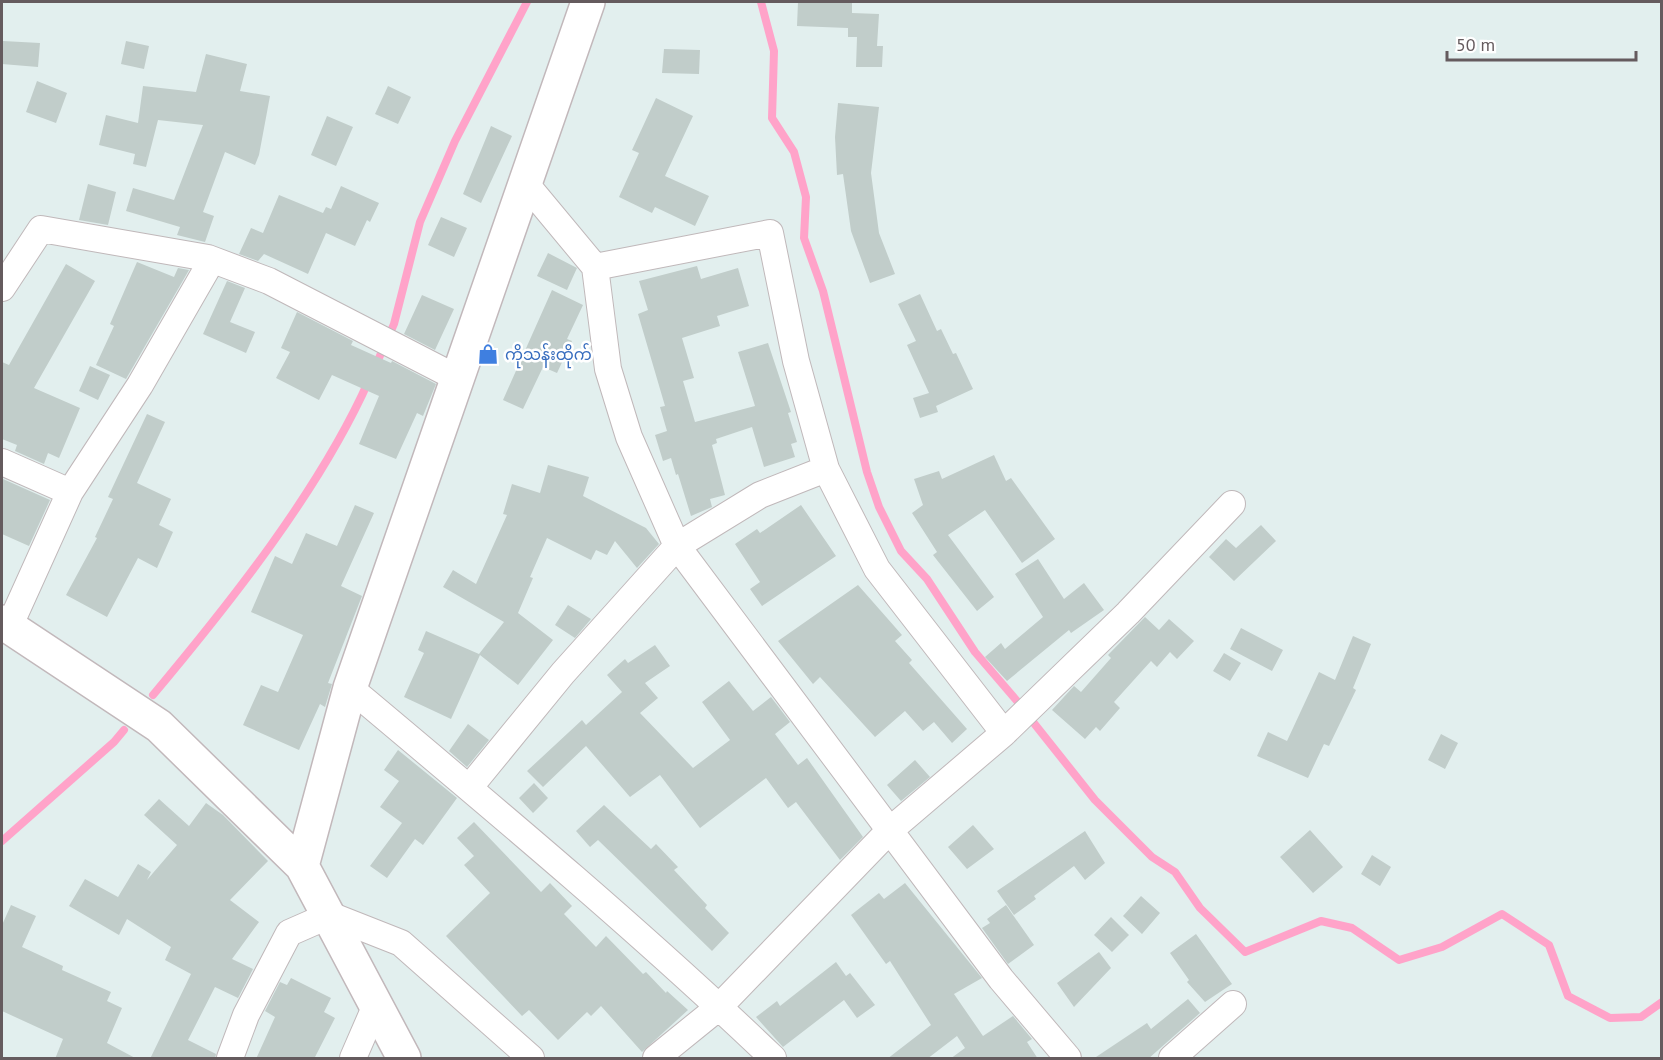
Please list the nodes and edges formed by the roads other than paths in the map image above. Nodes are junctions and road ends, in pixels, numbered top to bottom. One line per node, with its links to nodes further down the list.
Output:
1 (588, 2): 2 (street)
2 (526, 184): 4 (street); 6 (street)
3 (212, 260): 5 (street); 6 (street); 9 (street)
4 (595, 267): 8 (street); 11 (street)
5 (2, 288)
6 (459, 379): 13 (street)
7 (2, 462): 9 (street)
8 (826, 469): 11 (street); 14 (street)
9 (70, 492): 12 (street)
10 (1232, 504): 14 (street)
11 (677, 546): 15 (street); 16 (street)
12 (6, 623): 17 (street)
13 (350, 688): 15 (street); 17 (street)
14 (1004, 733): 16 (street)
15 (469, 788): 21 (street)
16 (889, 831): 21 (street); 28 (street)
17 (302, 866): 18 (street)
18 (330, 915): 20 (street); 22 (street); 25 (street)
19 (1233, 1004): 29 (street)
20 (376, 1005): 23 (street); 24 (street)
21 (720, 1007): 26 (street); 27 (street)
22 (230, 1059)
23 (353, 1059)
24 (404, 1059)
25 (531, 1059)
26 (656, 1059)
27 (773, 1059)
28 (1068, 1059)
29 (1172, 1059)

